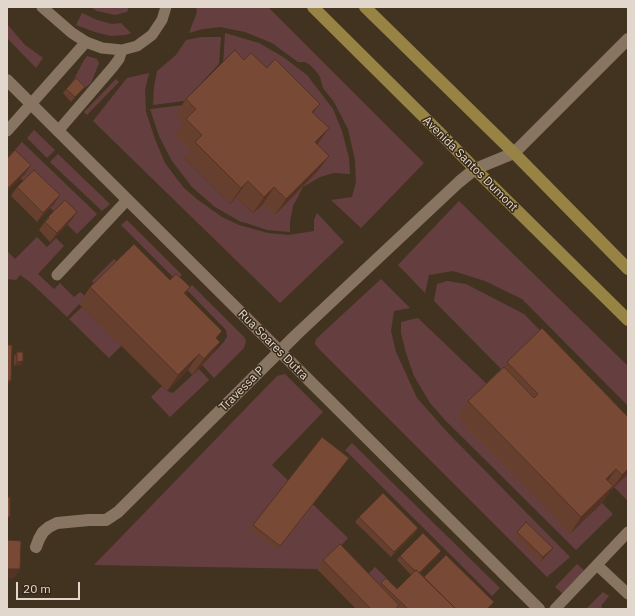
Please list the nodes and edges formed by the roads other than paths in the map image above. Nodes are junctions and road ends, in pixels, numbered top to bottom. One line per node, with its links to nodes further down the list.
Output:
1 (42, 7): 6 (lane)
2 (166, 7): 7 (lane)
3 (313, 7): 13 (main road, Avenida Santos Dumont)
4 (365, 7): 12 (main road)
5 (628, 39): 12 (street)
6 (86, 42): 7 (lane); 9 (lane)
7 (122, 50): 11 (lane)
8 (7, 80): 9 (street, Rua Soares Dutra)
9 (31, 104): 10 (lane); 11 (street, Rua Soares Dutra)
10 (7, 131)
11 (58, 131): 14 (street, Rua Soares Dutra)
12 (514, 153): 13 (street, Travessa P); 15 (main road)
13 (475, 169): 17 (main road, Avenida Santos Dumont); 18 (street, Travessa P)
14 (127, 200): 16 (lane); 18 (street, Rua Soares Dutra)
15 (628, 269)
16 (57, 275)
17 (628, 320)
18 (280, 351): 20 (street, Travessa P); 23 (street, Rua Soares Dutra)
19 (628, 532): 21 (lane)
20 (36, 547)
21 (597, 565): 22 (lane); 24 (lane)
22 (628, 594)
23 (539, 609)
24 (555, 609)

